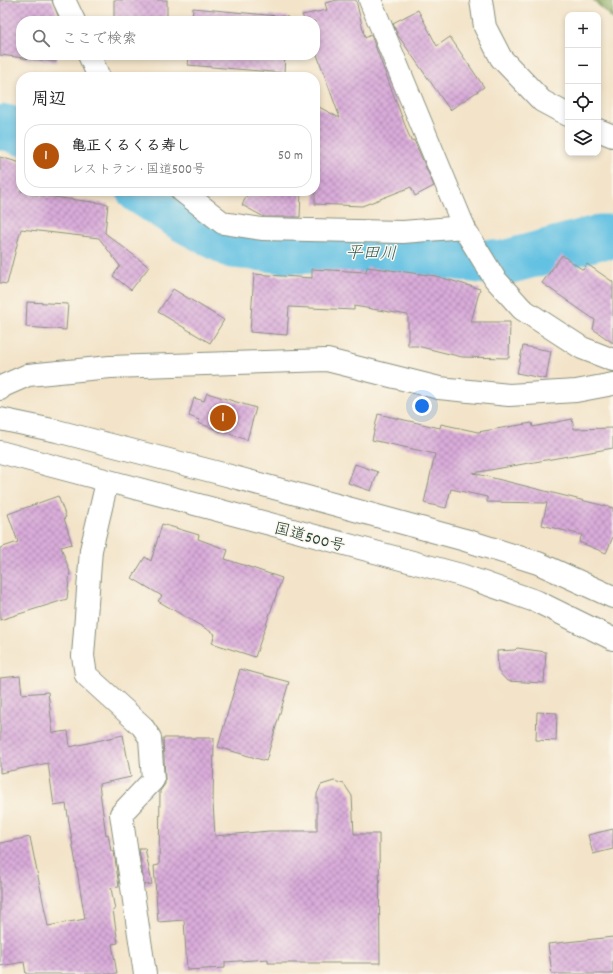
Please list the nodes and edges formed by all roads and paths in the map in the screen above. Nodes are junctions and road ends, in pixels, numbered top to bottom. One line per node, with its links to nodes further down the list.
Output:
1 (64, 0): 4 (main road)
2 (370, 0): 11 (main road)
3 (481, 0): 7 (main road)
4 (72, 16)
5 (91, 60): 6 (main road)
6 (97, 72)
7 (565, 113)
8 (601, 131): 9 (main road)
9 (613, 136)
10 (189, 196): 11 (main road)
11 (464, 227): 12 (main road)
12 (613, 360)
13 (613, 384): 14 (main road)
14 (0, 389)
15 (0, 418): 18 (main road)
16 (0, 452): 17 (main road, 国道500号)
17 (107, 482): 19 (main road, 国道500号); 20 (main road)
18 (613, 597)
19 (613, 639)
20 (145, 974)

